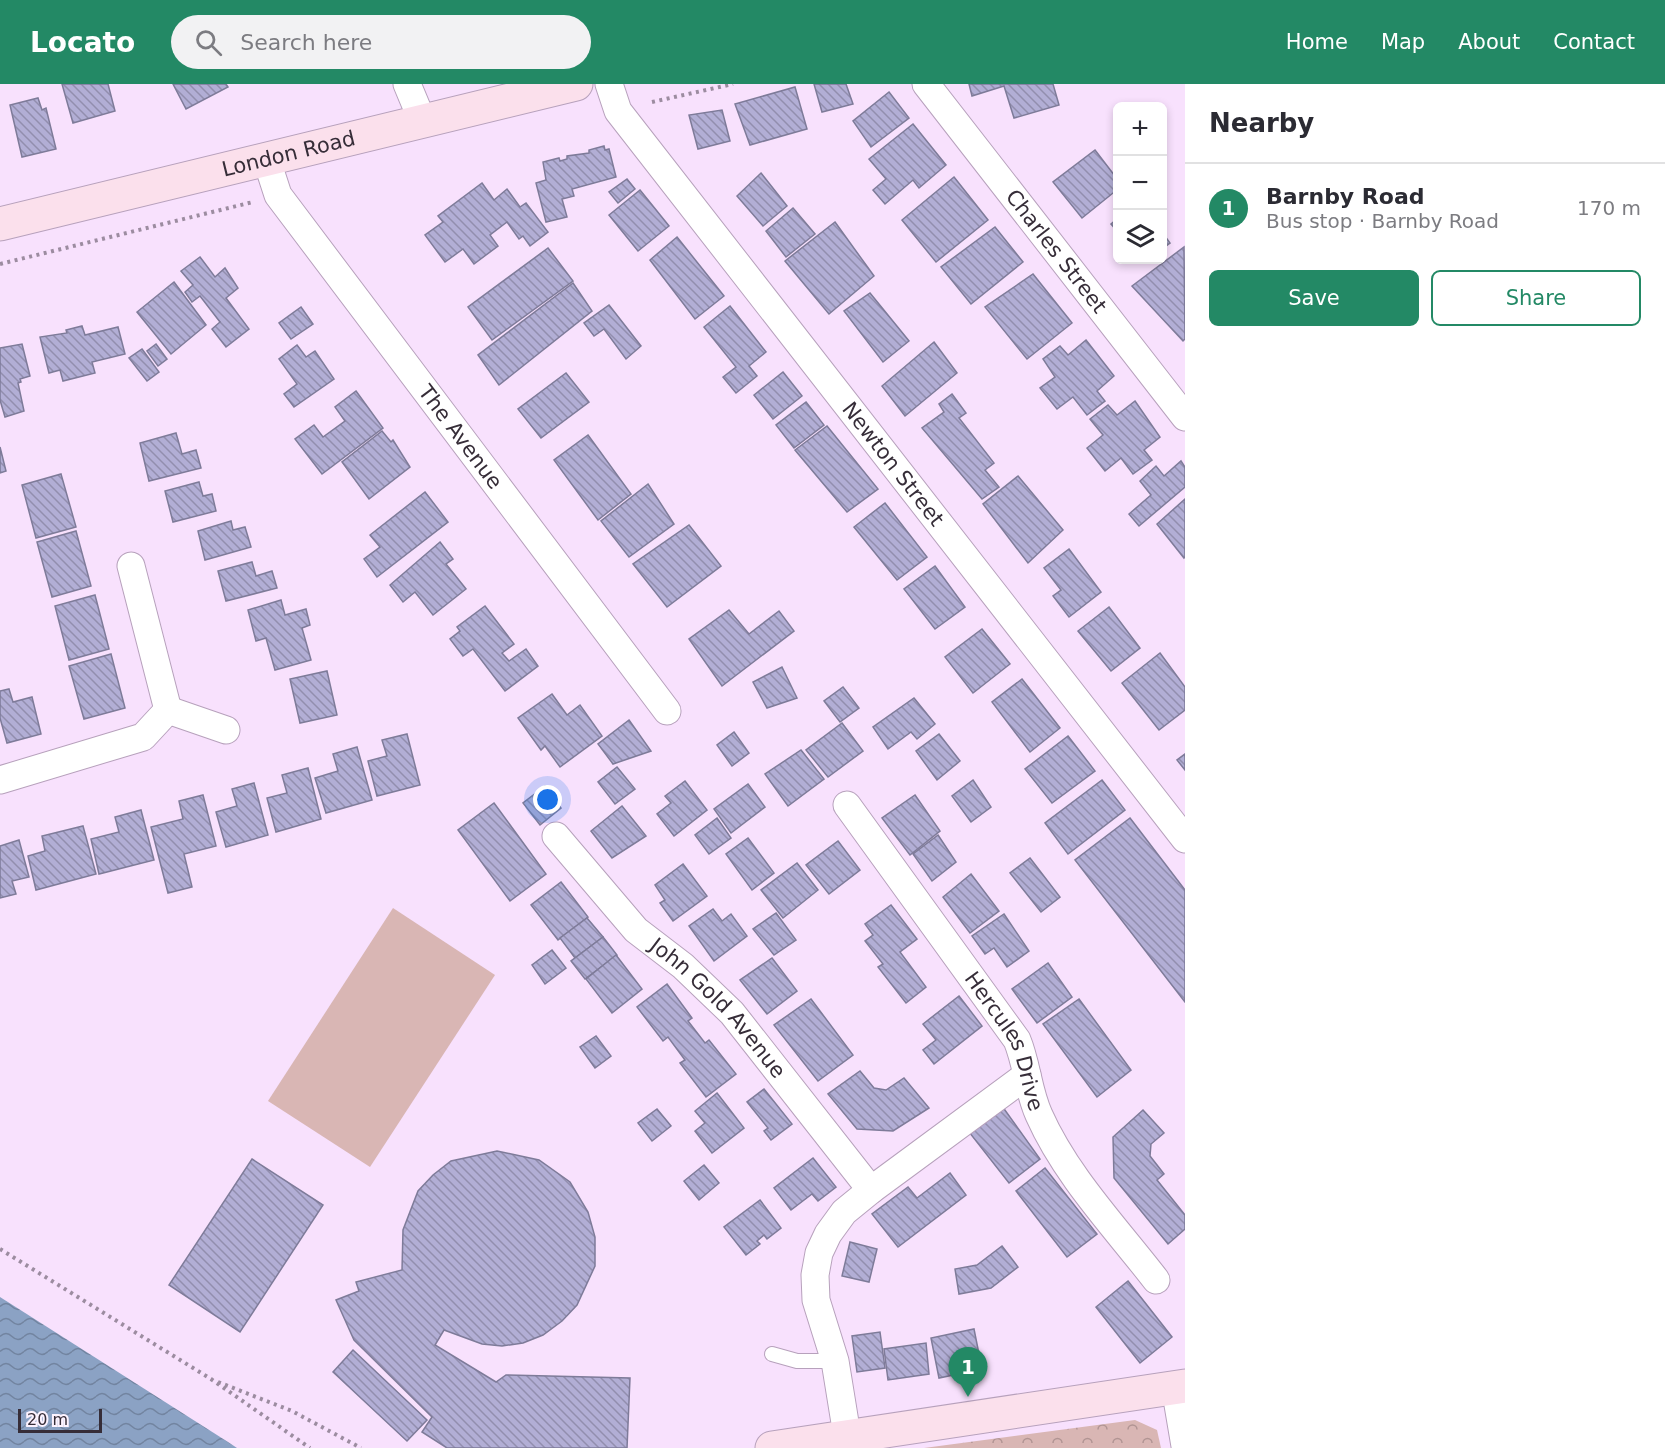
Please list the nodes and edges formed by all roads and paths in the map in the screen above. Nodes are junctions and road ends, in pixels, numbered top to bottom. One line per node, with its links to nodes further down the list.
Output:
1 (407, 84): 7 (street)
2 (576, 84): 7 (main road, London Road)
3 (609, 84): 20 (street, Newton Street)
4 (733, 84): 6 (path)
5 (926, 84): 12 (street, Charles Street)
6 (652, 102)
7 (422, 120): 8 (main road, London Road)
8 (266, 158): 10 (main road, London Road); 15 (street, The Avenue)
9 (260, 200): 11 (path)
10 (0, 224)
11 (0, 264)
12 (1185, 417)
13 (130, 566): 14 (street)
14 (168, 710): 16 (street); 17 (street)
15 (667, 711)
16 (226, 730)
17 (0, 780)
18 (846, 805): 21 (street, Hercules Drive)
19 (556, 836): 22 (street, John Gold Avenue)
20 (1185, 839)
21 (1027, 1076): 22 (street); 24 (street, Hercules Drive)
22 (871, 1190): 26 (street)
23 (0, 1249): 27 (path)
24 (1156, 1280)
25 (772, 1354): 26 (lane)
26 (835, 1361): 29 (street)
27 (211, 1379): 31 (path); 32 (path)
28 (1180, 1387): 29 (main road); 30 (street)
29 (847, 1435): 33 (main road)
30 (1185, 1446)
31 (310, 1448)
32 (361, 1448)
33 (772, 1448)

